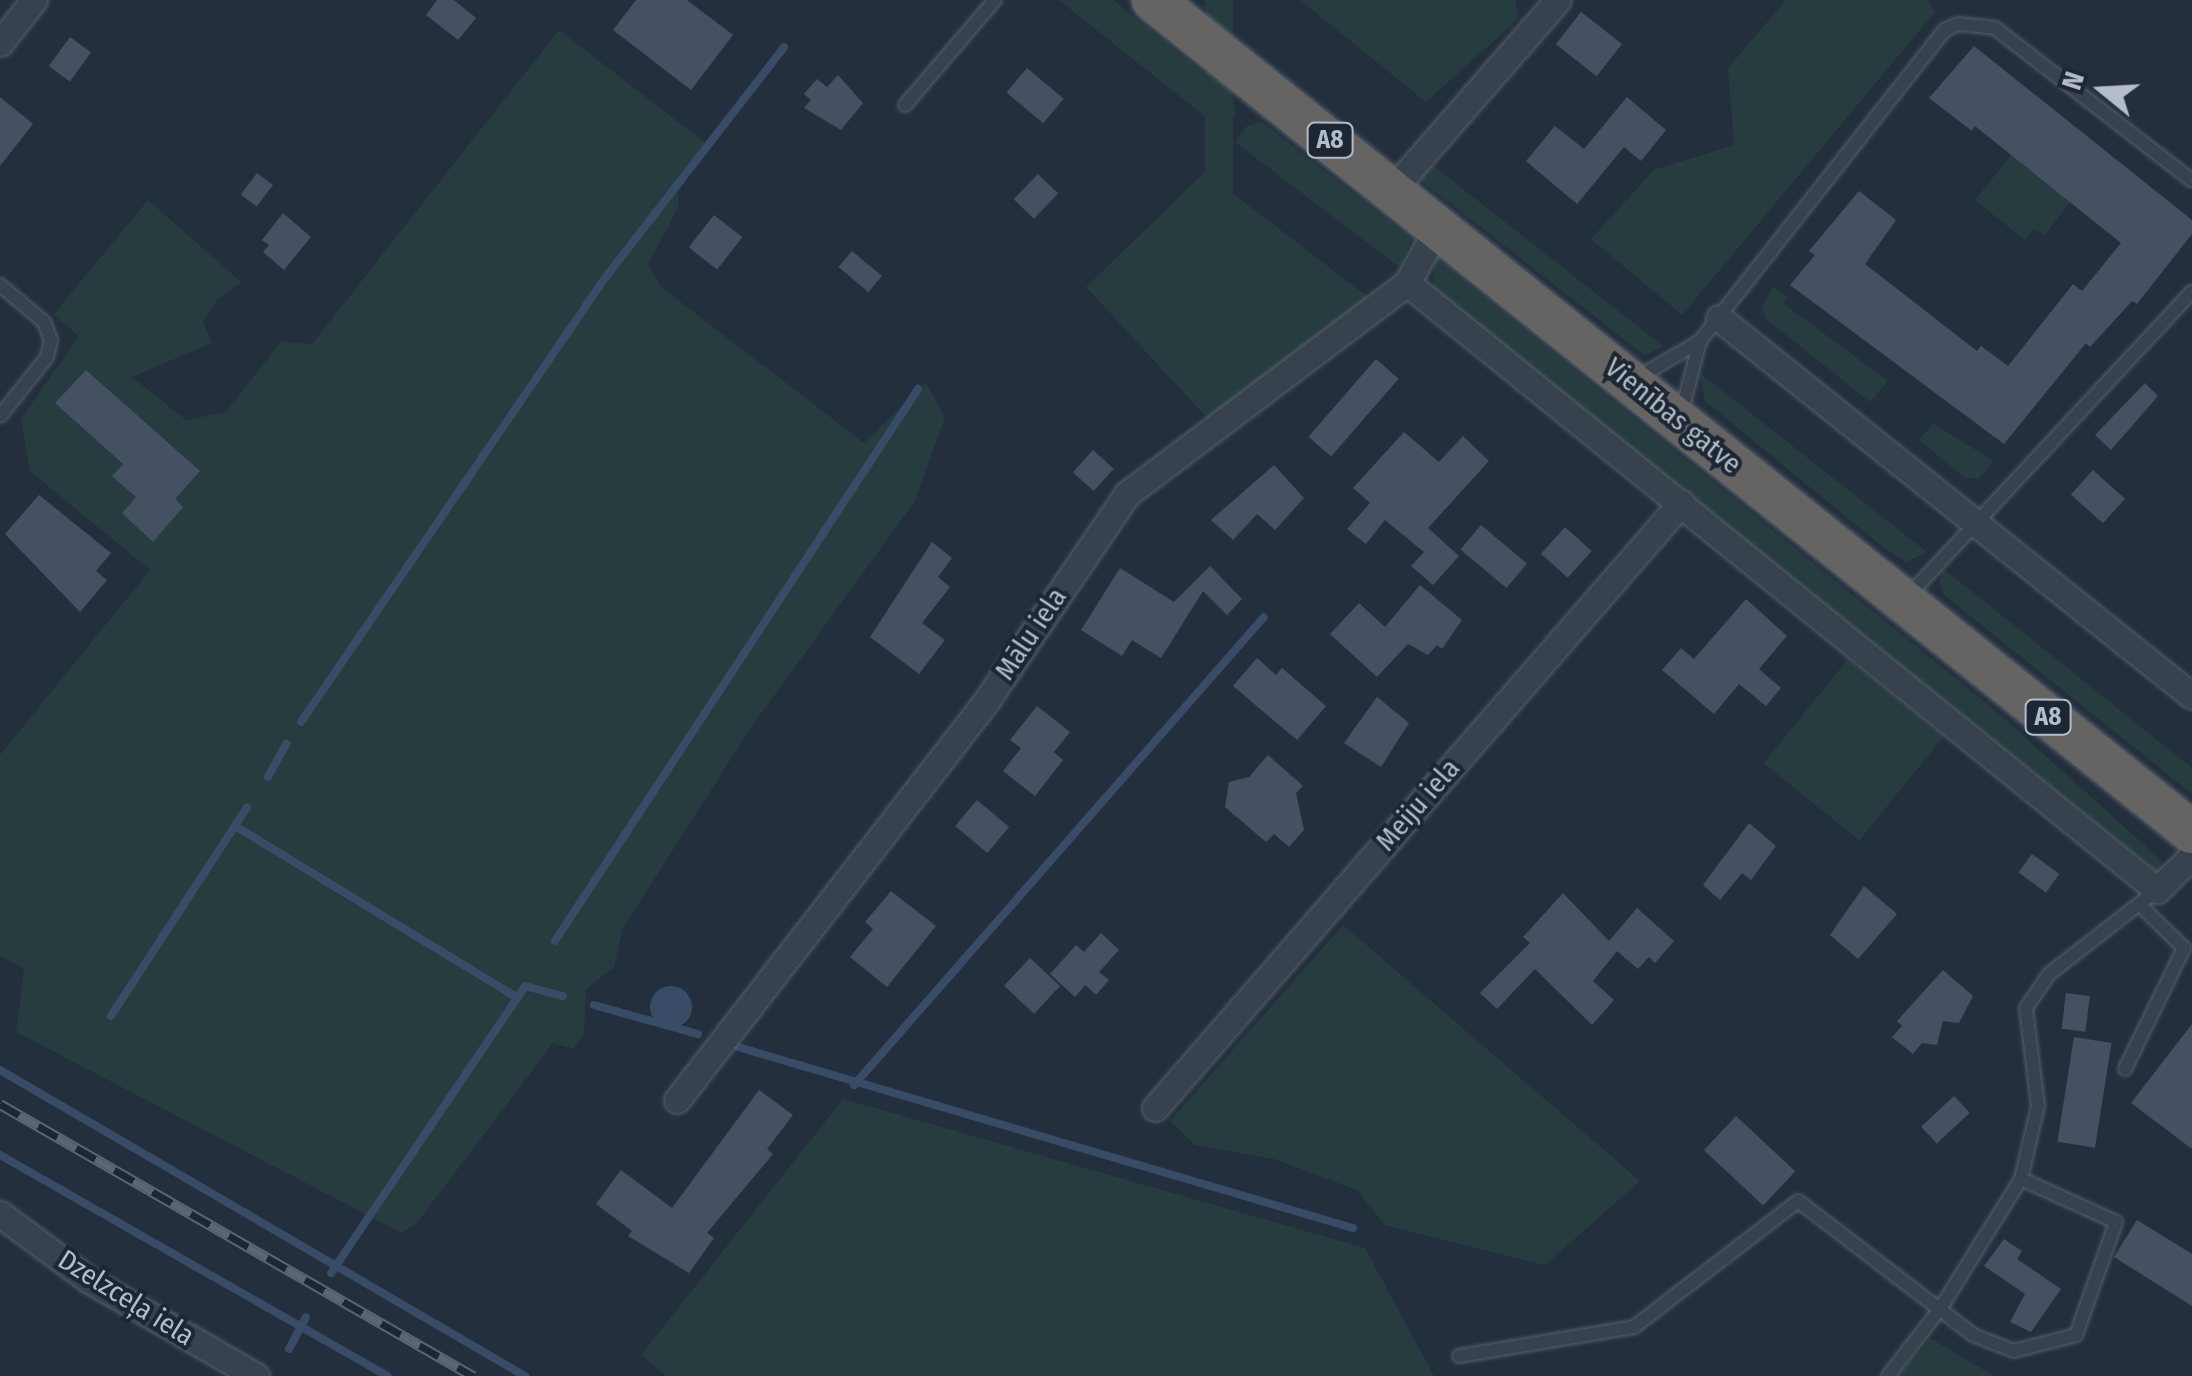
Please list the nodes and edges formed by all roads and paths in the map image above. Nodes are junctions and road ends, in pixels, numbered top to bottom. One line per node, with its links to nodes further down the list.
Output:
1 (34, 0): 5 (street)
2 (995, 0): 6 (lane)
3 (1153, 0): 8 (highway, Vienības gatve / A8)
4 (1558, 0): 8 (street)
5 (0, 44)
6 (904, 105)
7 (2192, 181): 13 (lane)
8 (1392, 190): 9 (highway, Vienības gatve / A8)
9 (1438, 227): 10 (street, Mālu iela); 15 (highway, Vienības gatve / A8)
10 (1407, 283): 18 (street); 26 (street, Mālu iela)
11 (0, 286): 16 (lane)
12 (2192, 292): 19 (lane)
13 (1720, 318): 14 (lane); 19 (street)
14 (1700, 340): 15 (lane); 17 (lane)
15 (1631, 382): 17 (highway, Vienības gatve / A8)
16 (0, 416)
17 (1679, 421): 20 (highway, Vienības gatve / A8)
18 (1681, 503): 24 (street); 27 (street, Meiju iela)
19 (1977, 519): 20 (lane); 21 (street)
20 (1904, 601): 22 (highway, Vienības gatve / A8)
21 (2192, 696)
22 (2192, 832)
23 (2192, 856): 24 (street)
24 (2148, 898): 25 (lane); 28 (lane)
25 (2125, 1069)
26 (684, 1106)
27 (1155, 1108)
28 (2021, 1179): 30 (lane); 30 (lane)
29 (0, 1214): 32 (street, Dzelzceļa iela)
30 (1940, 1309): 31 (lane); 33 (lane)
31 (1460, 1356)
32 (256, 1376)
33 (1888, 1376)

